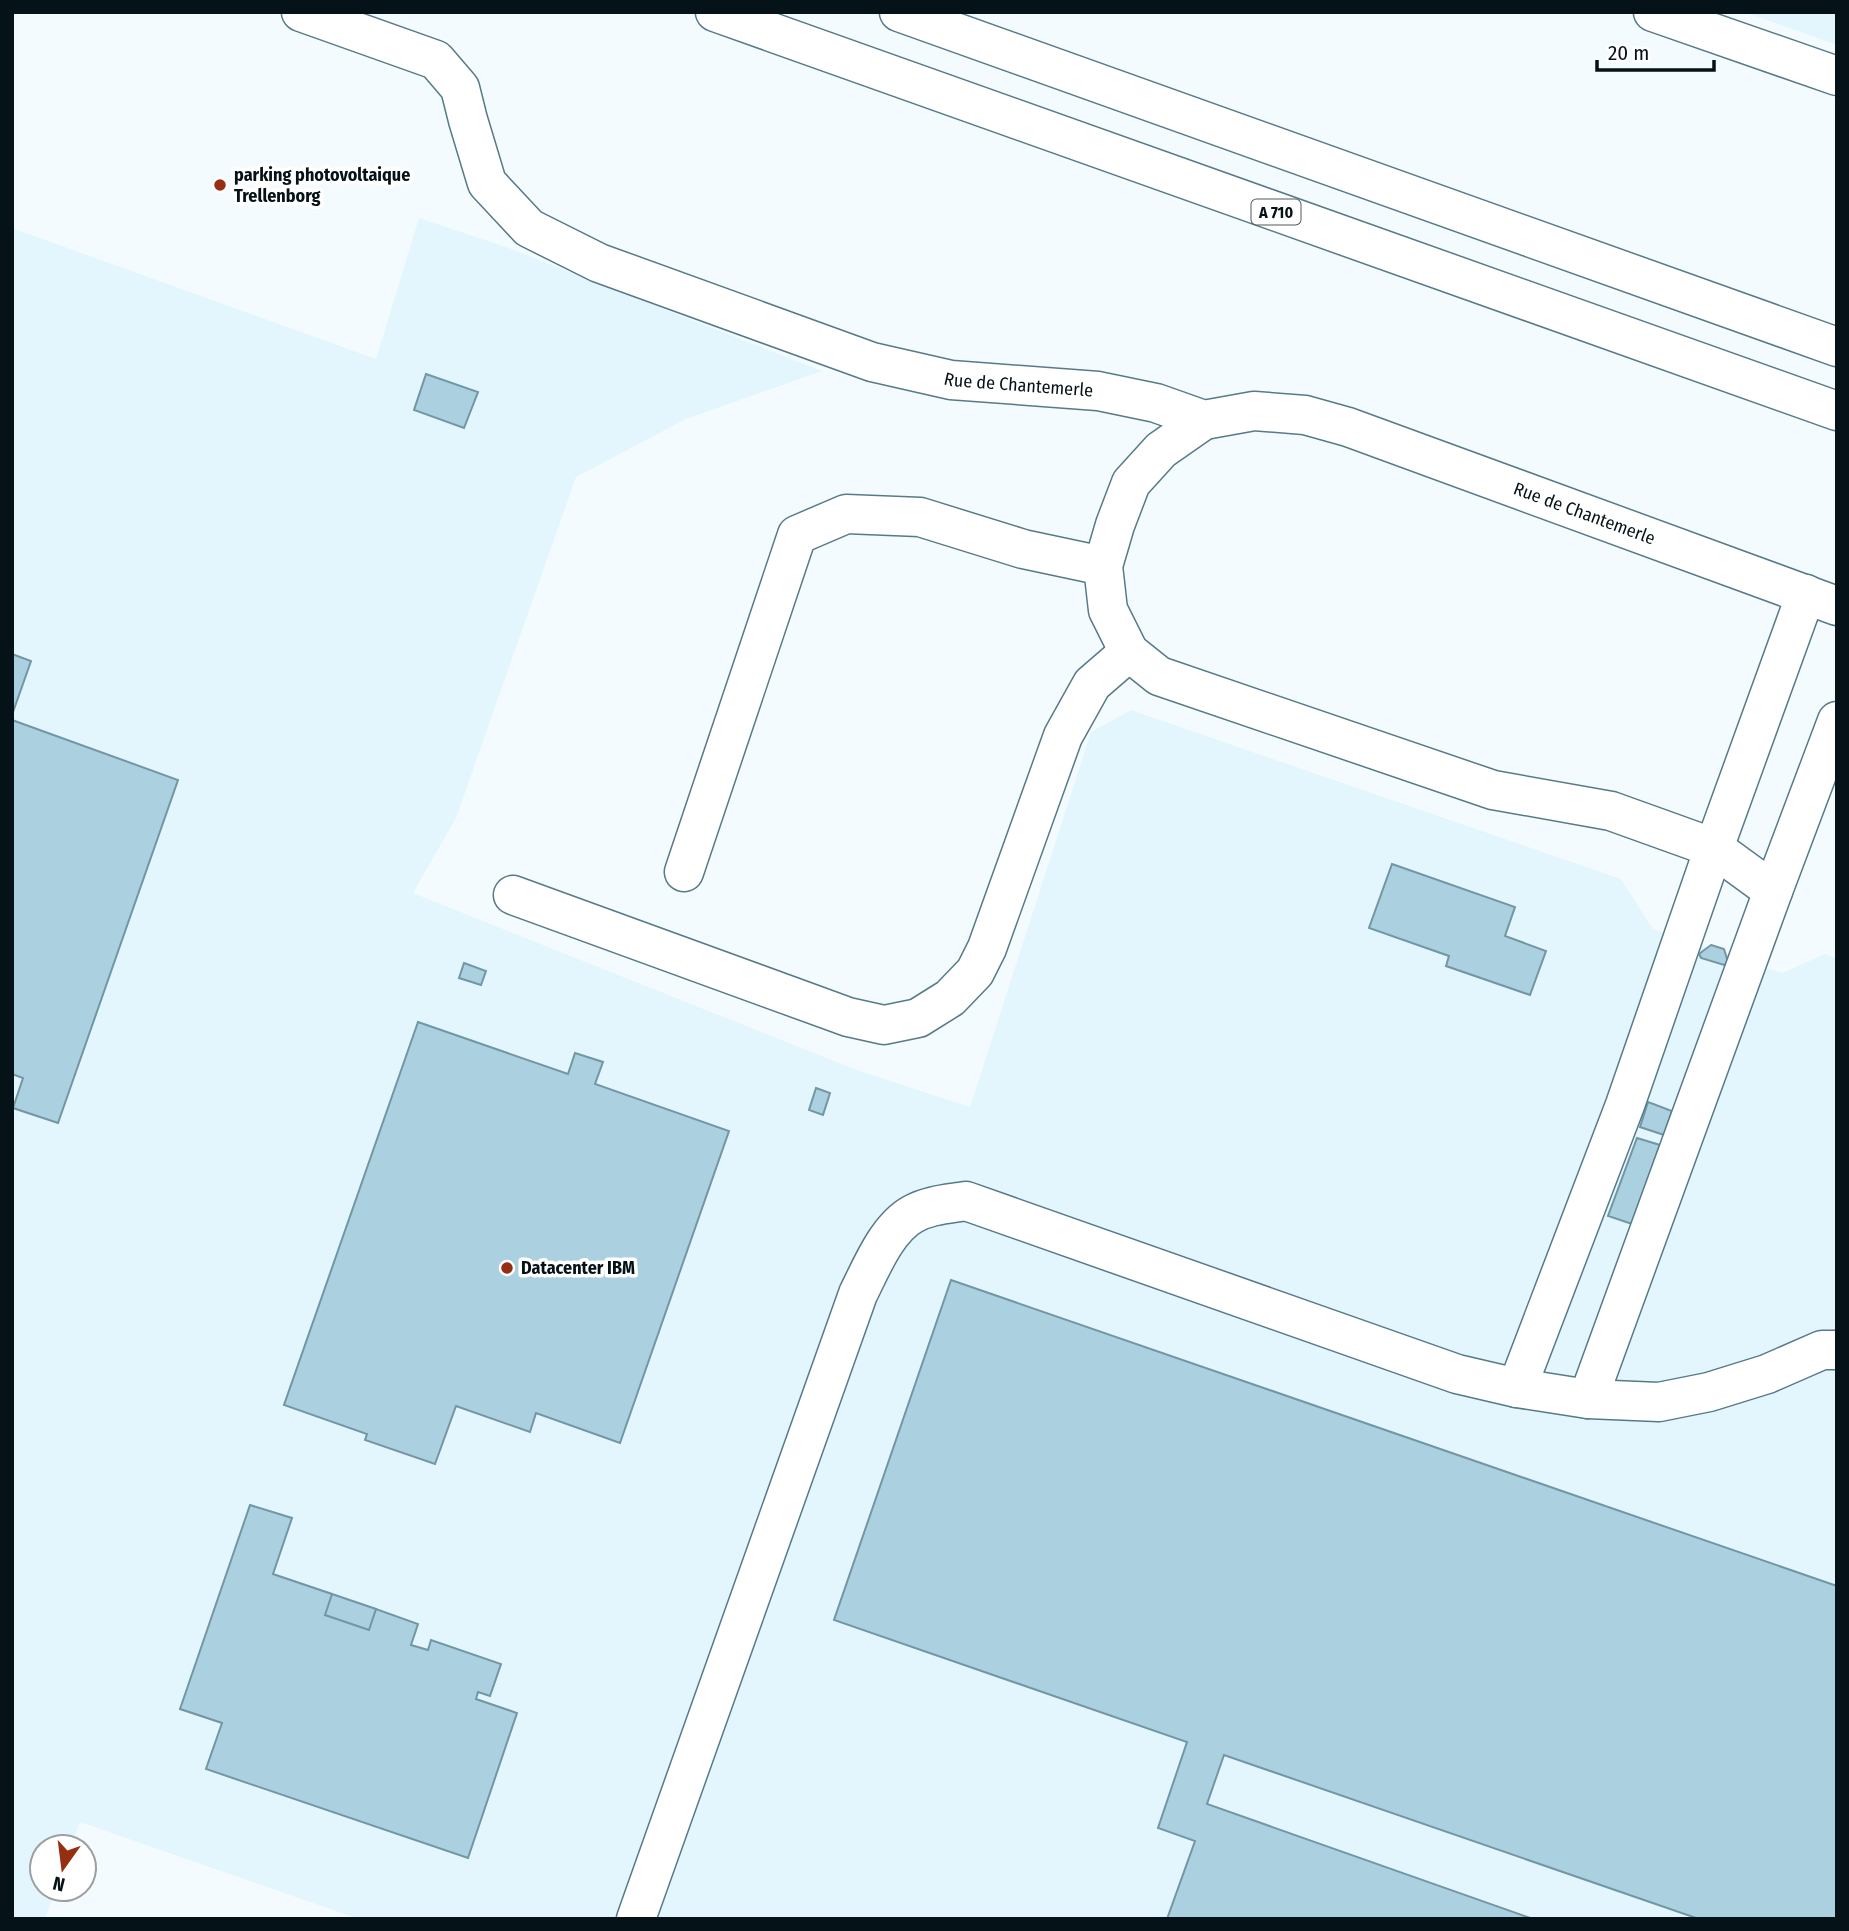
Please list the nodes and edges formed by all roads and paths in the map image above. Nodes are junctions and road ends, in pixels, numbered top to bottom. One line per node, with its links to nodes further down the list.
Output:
1 (301, 12): 8 (main road, Rue de Chantemerle)
2 (715, 12): 7 (main road, A 710)
3 (899, 12): 6 (main road)
4 (1653, 12): 5 (main road)
5 (1837, 76)
6 (1837, 347)
7 (1837, 411)
8 (1204, 420): 9 (main road); 10 (main road, Rue de Chantemerle)
9 (1103, 566): 11 (main road); 14 (main road)
10 (1822, 600): 13 (main road)
11 (1129, 652): 13 (main road); 16 (main road)
12 (1837, 721): 15 (main road)
13 (1714, 848): 15 (main road); 18 (main road)
14 (684, 872)
15 (1773, 891): 19 (main road)
16 (513, 895)
17 (1837, 1350): 19 (main road)
18 (1517, 1388): 19 (main road); 20 (main road)
19 (1588, 1399)
20 (636, 1919)

